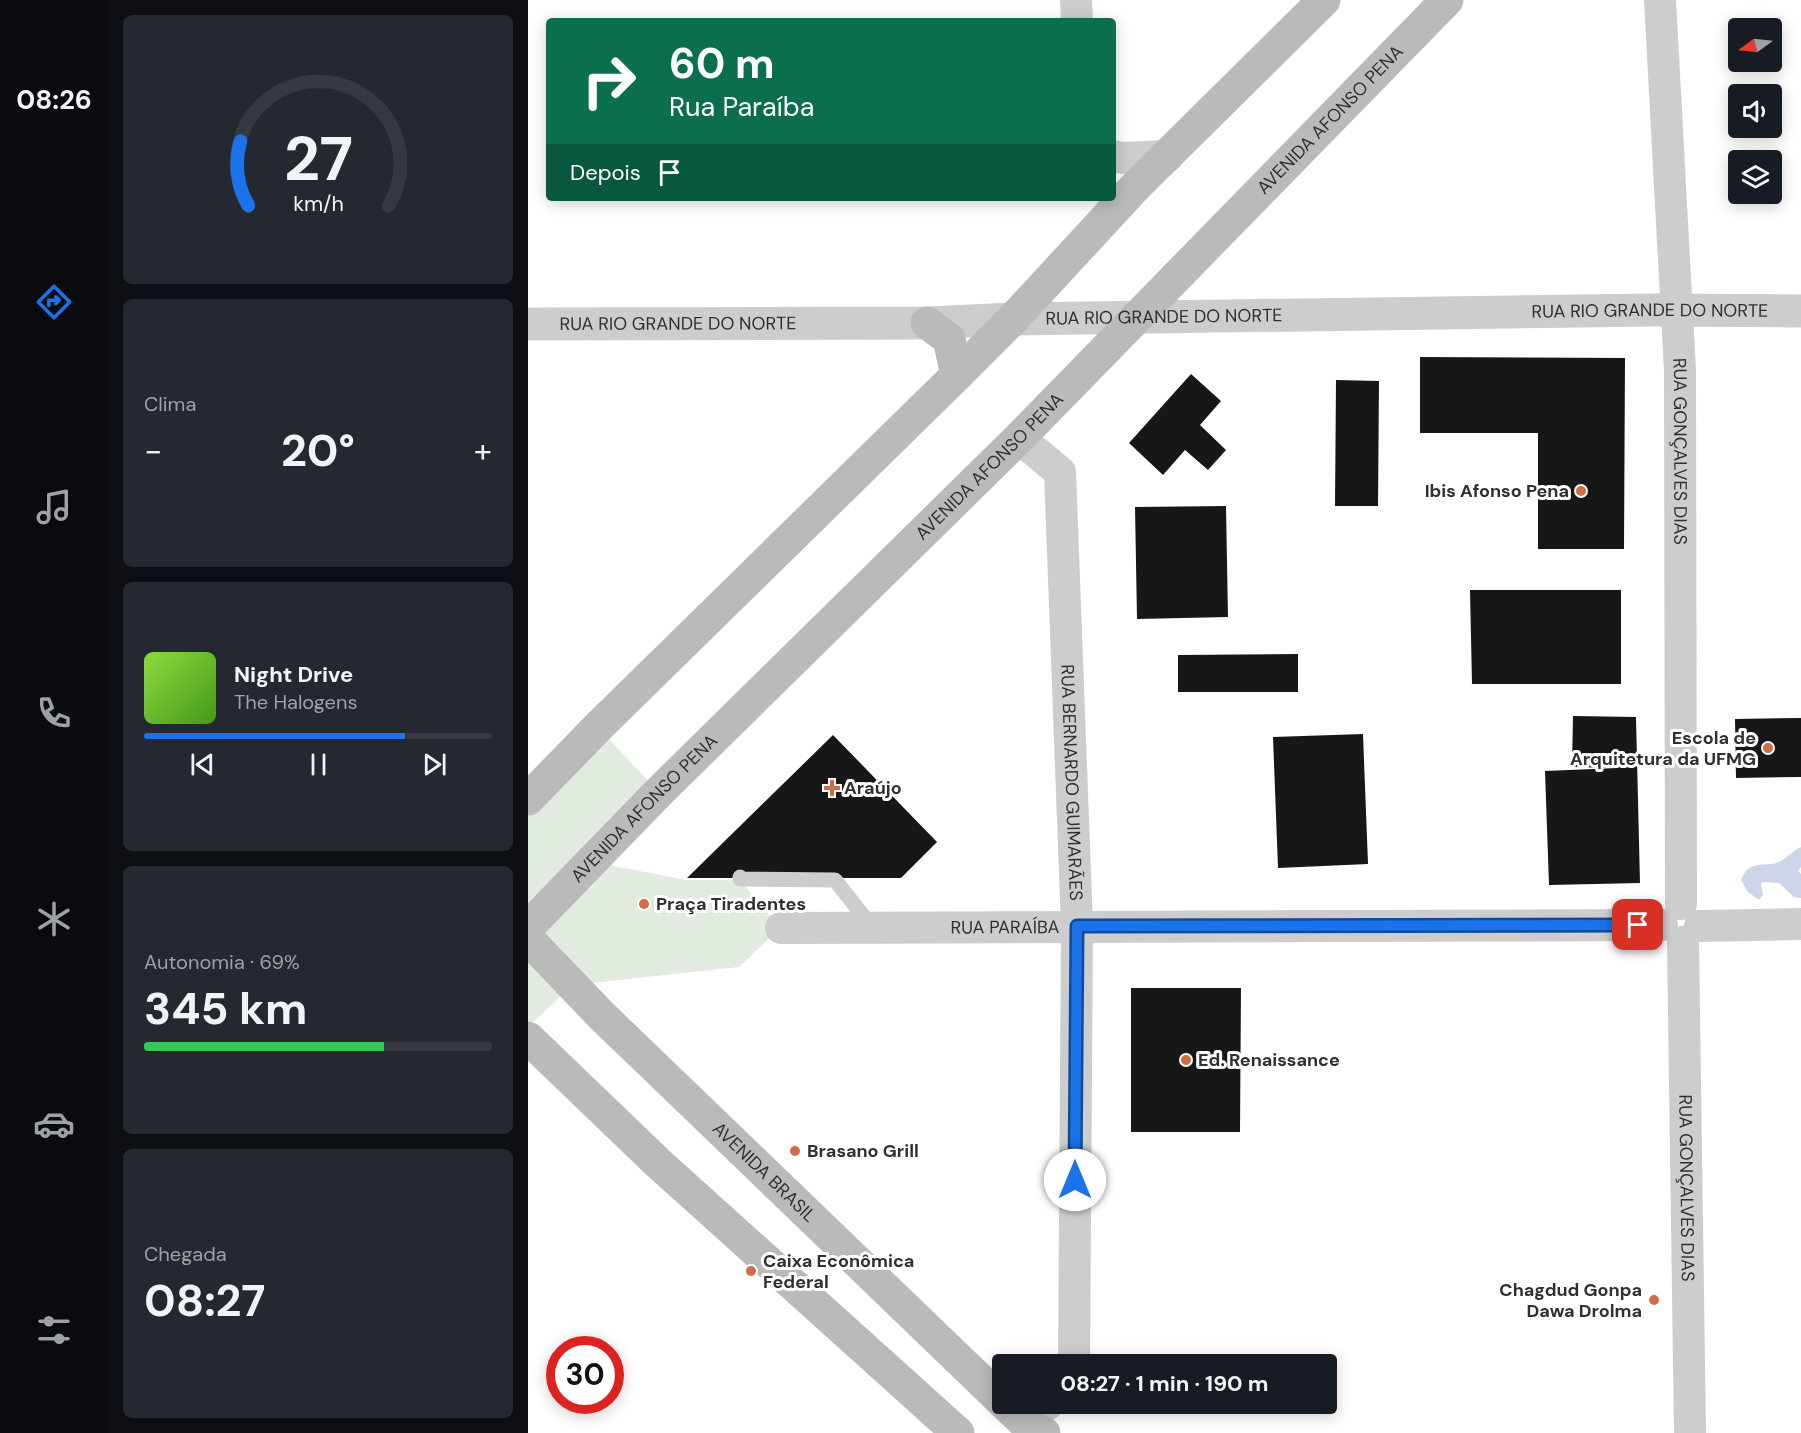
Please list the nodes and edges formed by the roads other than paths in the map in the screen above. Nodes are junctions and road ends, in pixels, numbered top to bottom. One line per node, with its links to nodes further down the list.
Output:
1 (1076, 0): 5 (street)
2 (1324, 0): 6 (main road)
3 (1447, 0): 10 (main road, AVENIDA AFONSO PENA)
4 (1660, 0): 8 (street)
5 (1077, 18)
6 (1168, 156): 7 (street); 11 (main road)
7 (1116, 157)
8 (1666, 310): 9 (street, RUA RIO GRANDE DO NORTE); 10 (street, RUA RIO GRANDE DO NORTE); 18 (street, RUA GONÇALVES DIAS)
9 (1801, 311)
10 (1134, 318): 11 (street, RUA RIO GRANDE DO NORTE); 15 (main road, AVENIDA AFONSO PENA)
11 (1013, 319): 12 (street, RUA RIO GRANDE DO NORTE); 14 (main road)
12 (927, 323): 13 (street, RUA RIO GRANDE DO NORTE); 14 (main road)
13 (528, 324)
14 (957, 375): 16 (main road)
15 (1019, 438): 20 (street, RUA BERNARDO GUIMARÃES); 21 (main road, AVENIDA AFONSO PENA)
16 (534, 789)
17 (740, 877): 22 (lane)
18 (1682, 924): 19 (street, RUA PARAÍBA); 20 (street, RUA PARAÍBA); 29 (street, RUA GONÇALVES DIAS)
19 (1801, 924)
20 (1077, 926): 22 (street, RUA PARAÍBA); 26 (street, RUA BERNARDO GUIMARÃES)
21 (528, 927)
22 (872, 927): 23 (street, RUA PARAÍBA)
23 (781, 928)
24 (528, 939): 27 (main road, AVENIDA BRASIL)
25 (528, 1038): 28 (main road)
26 (1074, 1354)
27 (1025, 1417)
28 (958, 1433)
29 (1690, 1433)

